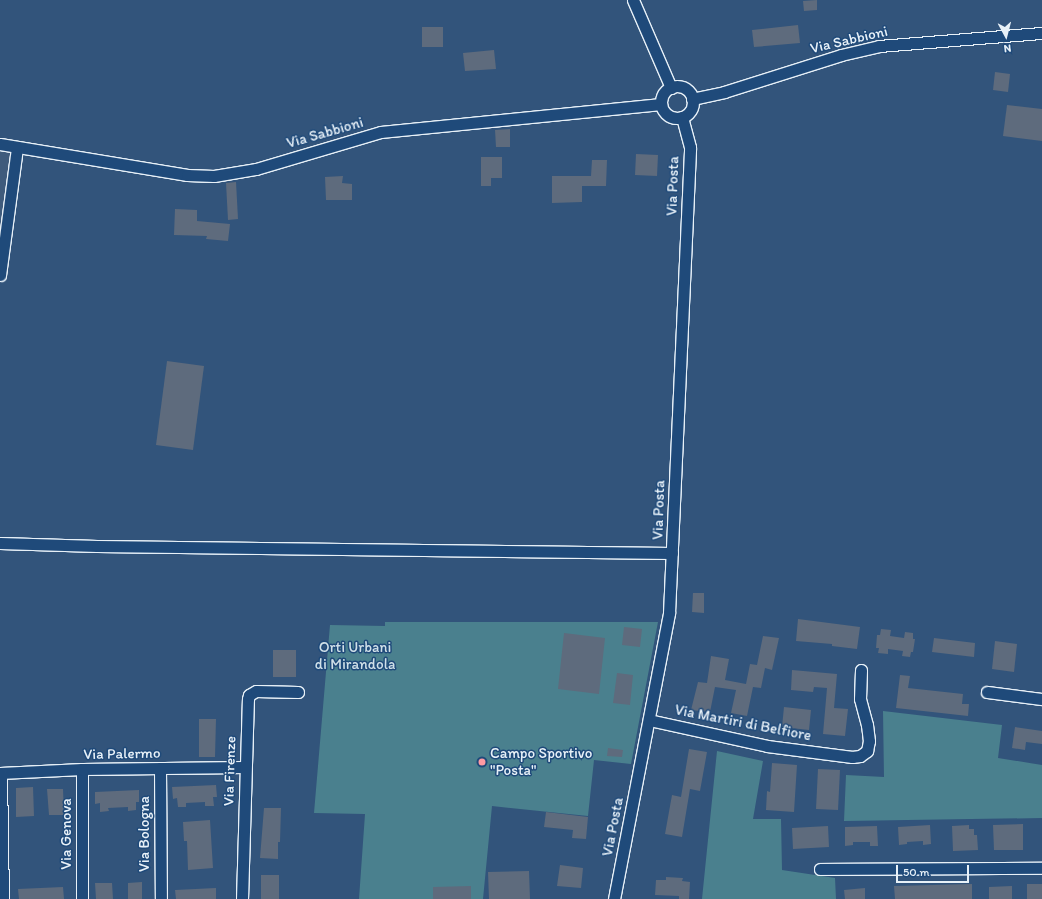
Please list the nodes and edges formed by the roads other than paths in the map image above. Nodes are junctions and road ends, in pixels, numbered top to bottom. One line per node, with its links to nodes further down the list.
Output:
1 (633, 0): 3 (street)
2 (1042, 33): 4 (street, Via Sabbioni)
3 (671, 88): 4 (street); 5 (street)
4 (692, 99): 6 (street)
5 (661, 104): 6 (street); 8 (street, Via Sabbioni)
6 (682, 117): 13 (street, Via Posta)
7 (0, 144): 8 (street, Via Sabbioni)
8 (17, 147): 9 (street)
9 (0, 275)
10 (0, 536): 12 (street)
11 (0, 543): 12 (street)
12 (12, 543): 13 (street)
13 (672, 554): 18 (street, Via Posta)
14 (861, 670): 18 (street, Via Martiri di Belfiore)
15 (298, 692): 19 (street, Via Firenze)
16 (987, 692): 17 (street)
17 (1042, 699)
18 (649, 720): 29 (street, Via Posta)
19 (244, 767): 20 (street, Via Palermo); 28 (street, Via Firenze)
20 (160, 768): 21 (street, Via Palermo); 27 (street, Via Bologna)
21 (82, 770): 22 (street, Via Palermo); 26 (street, Via Genova)
22 (0, 773): 25 (street)
23 (1042, 868): 24 (street)
24 (820, 869)
25 (3, 899)
26 (82, 899)
27 (161, 899)
28 (242, 899)
29 (614, 899)

